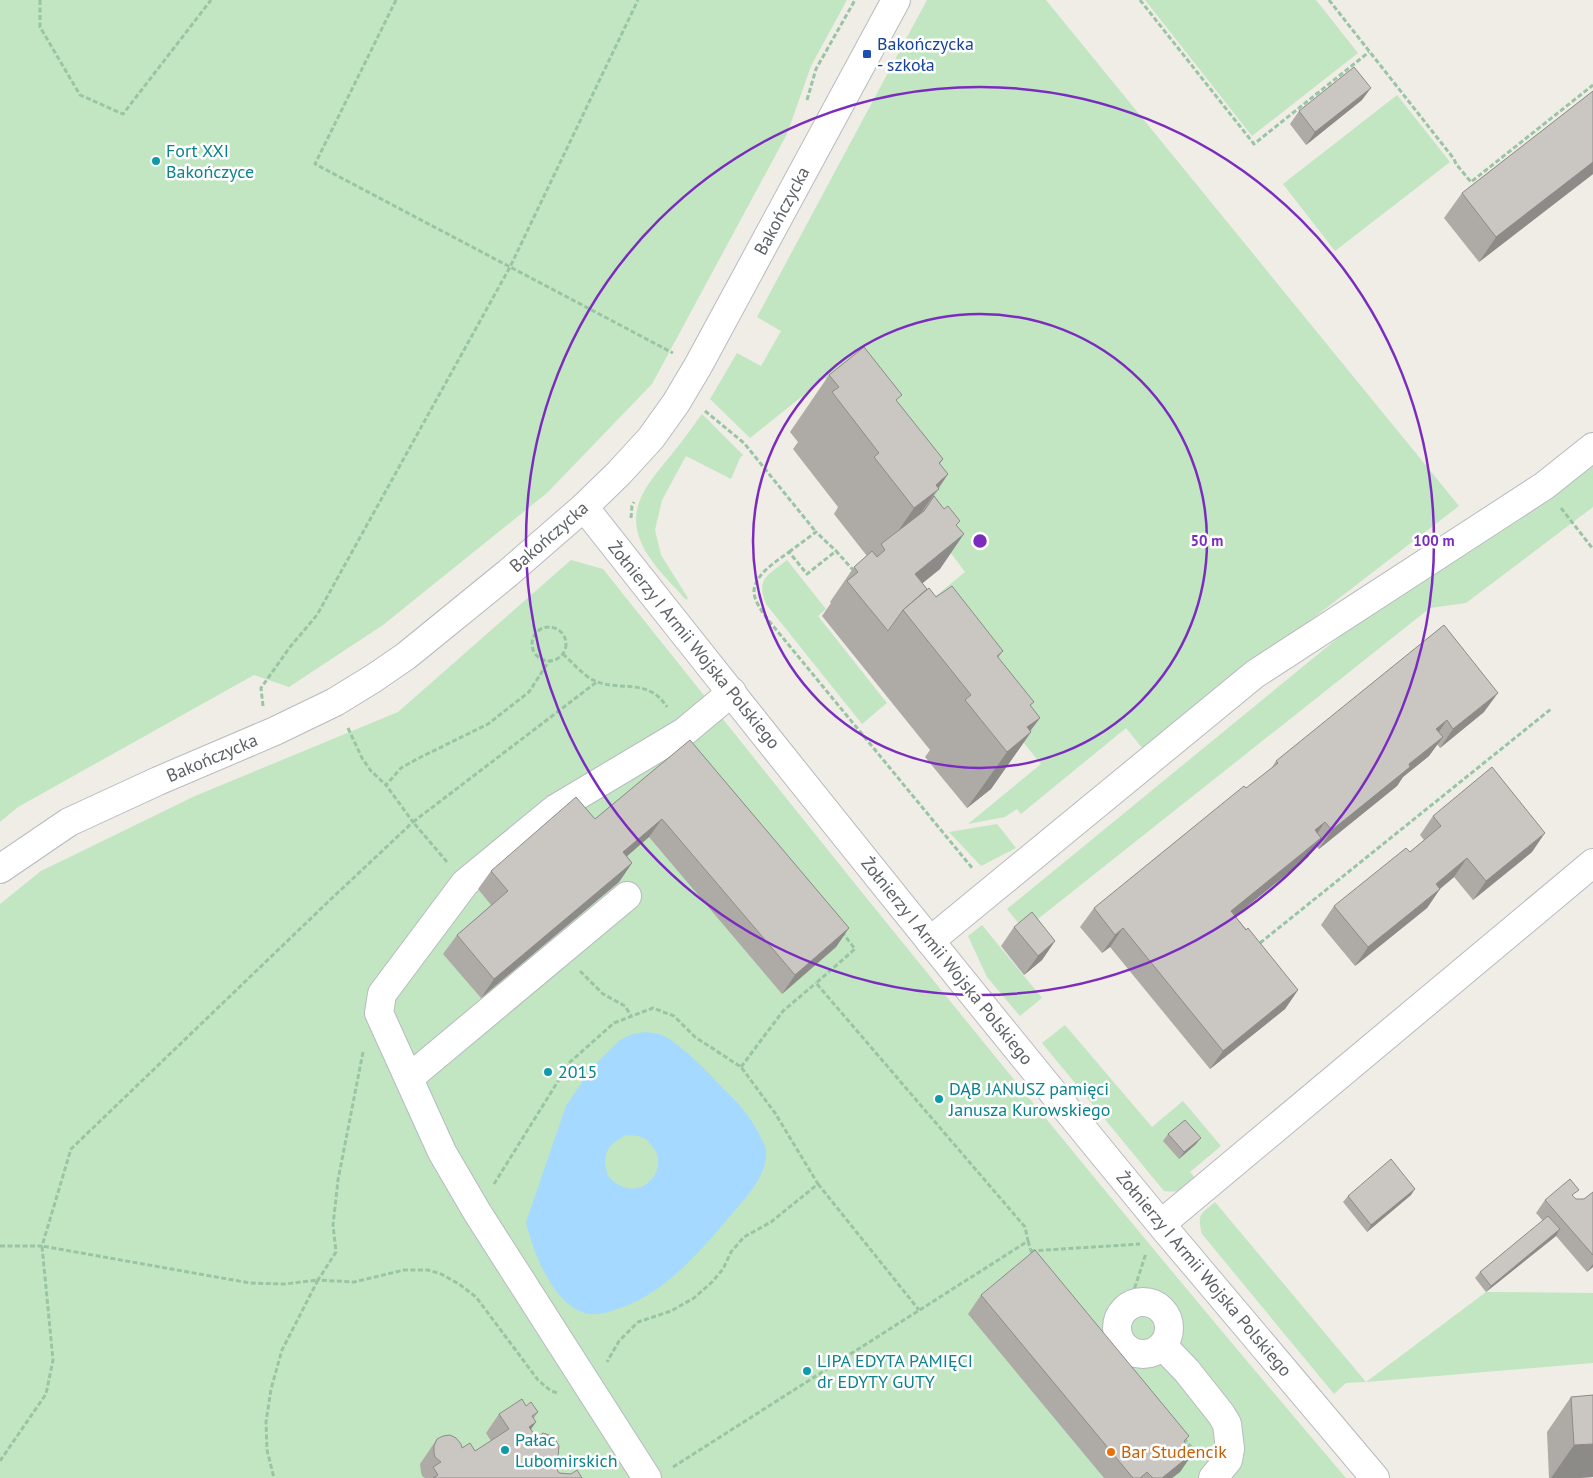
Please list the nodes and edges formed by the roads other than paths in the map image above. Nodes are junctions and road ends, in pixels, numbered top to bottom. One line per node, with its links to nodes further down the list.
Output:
1 (896, 0): 3 (street, Bakończycka)
2 (1593, 447): 8 (street)
3 (584, 507): 4 (street, Żołnierzy I Armii Wojska Polskiego); 6 (street, Bakończycka)
4 (732, 692): 8 (street, Żołnierzy I Armii Wojska Polskiego); 9 (street)
5 (1593, 863): 10 (street)
6 (0, 869)
7 (627, 896): 9 (street)
8 (930, 941): 10 (street, Żołnierzy I Armii Wojska Polskiego)
9 (408, 1078): 13 (street)
10 (1155, 1234): 14 (street, Żołnierzy I Armii Wojska Polskiego)
11 (1163, 1346): 11 (street); 12 (street)
12 (1206, 1467)
13 (647, 1478)
14 (1375, 1478)

